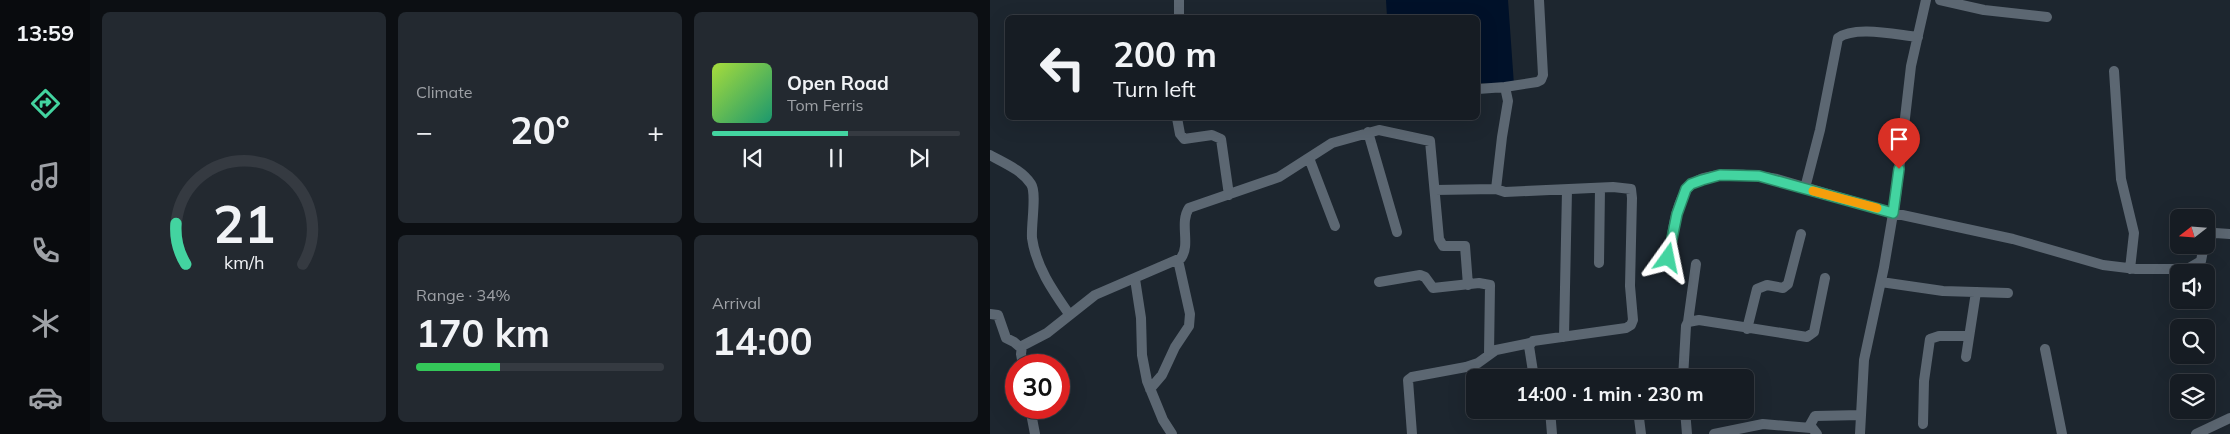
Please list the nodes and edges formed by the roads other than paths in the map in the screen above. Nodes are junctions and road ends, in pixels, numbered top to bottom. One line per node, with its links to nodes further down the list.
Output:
1 (1179, 0): 5 (street)
2 (1539, 0): 9 (street)
3 (1926, 0): 7 (street)
4 (1940, 0): 6 (street)
5 (1180, 15)
6 (2047, 17)
7 (1918, 37): 16 (street); 21 (street)
8 (2114, 72): 32 (street)
9 (1505, 88): 10 (street); 18 (street)
10 (1480, 89)
11 (1177, 120): 20 (street)
12 (1368, 132): 14 (street); 17 (street); 23 (street)
13 (990, 155): 41 (street)
14 (1309, 158): 20 (street); 22 (street)
15 (1600, 188): 19 (street); 30 (street); 45 (street)
16 (1805, 188): 21 (street); 28 (street)
17 (1435, 190): 18 (street); 37 (street)
18 (1496, 190): 19 (street)
19 (1568, 190): 45 (street)
20 (1229, 195): 29 (street)
21 (1893, 213): 32 (street); 36 (street)
22 (1335, 226)
23 (1397, 232)
24 (2215, 233): 26 (street)
25 (1800, 234): 43 (street)
26 (2230, 234)
27 (2202, 254): 32 (street)
28 (1668, 258)
29 (1178, 260): 34 (street); 54 (street)
30 (1599, 263)
31 (1696, 264): 42 (street)
32 (2130, 269)
33 (1825, 278): 43 (street)
34 (1135, 279): 41 (street); 54 (street)
35 (1379, 282): 37 (street)
36 (1881, 282): 38 (street); 55 (street)
37 (1468, 285): 50 (street)
38 (1976, 292): 39 (street); 44 (street)
39 (2008, 293)
40 (990, 314): 47 (street)
41 (1069, 314): 47 (street)
42 (1688, 322): 43 (street); 53 (street)
43 (1747, 329)
44 (1969, 336): 51 (street); 61 (street)
45 (1564, 337): 46 (street)
46 (1530, 344): 50 (street); 52 (street)
47 (1021, 348): 49 (street)
48 (2046, 349): 71 (street)
49 (1022, 354)
50 (1489, 354): 65 (street)
51 (1966, 357)
52 (1533, 369)
53 (1684, 369)
54 (1150, 389): 64 (street)
55 (1861, 415): 62 (street); 70 (street)
56 (2230, 418): 72 (street)
57 (1032, 419): 63 (street)
58 (1551, 419): 66 (street)
59 (1639, 419): 67 (street)
60 (1686, 419): 68 (street)
61 (1923, 424)
62 (1814, 431): 69 (street)
63 (1035, 434)
64 (1172, 434)
65 (1412, 434)
66 (1552, 434)
67 (1641, 434)
68 (1687, 434)
69 (1714, 434)
70 (1860, 434)
71 (2062, 434)
72 (2196, 434)

